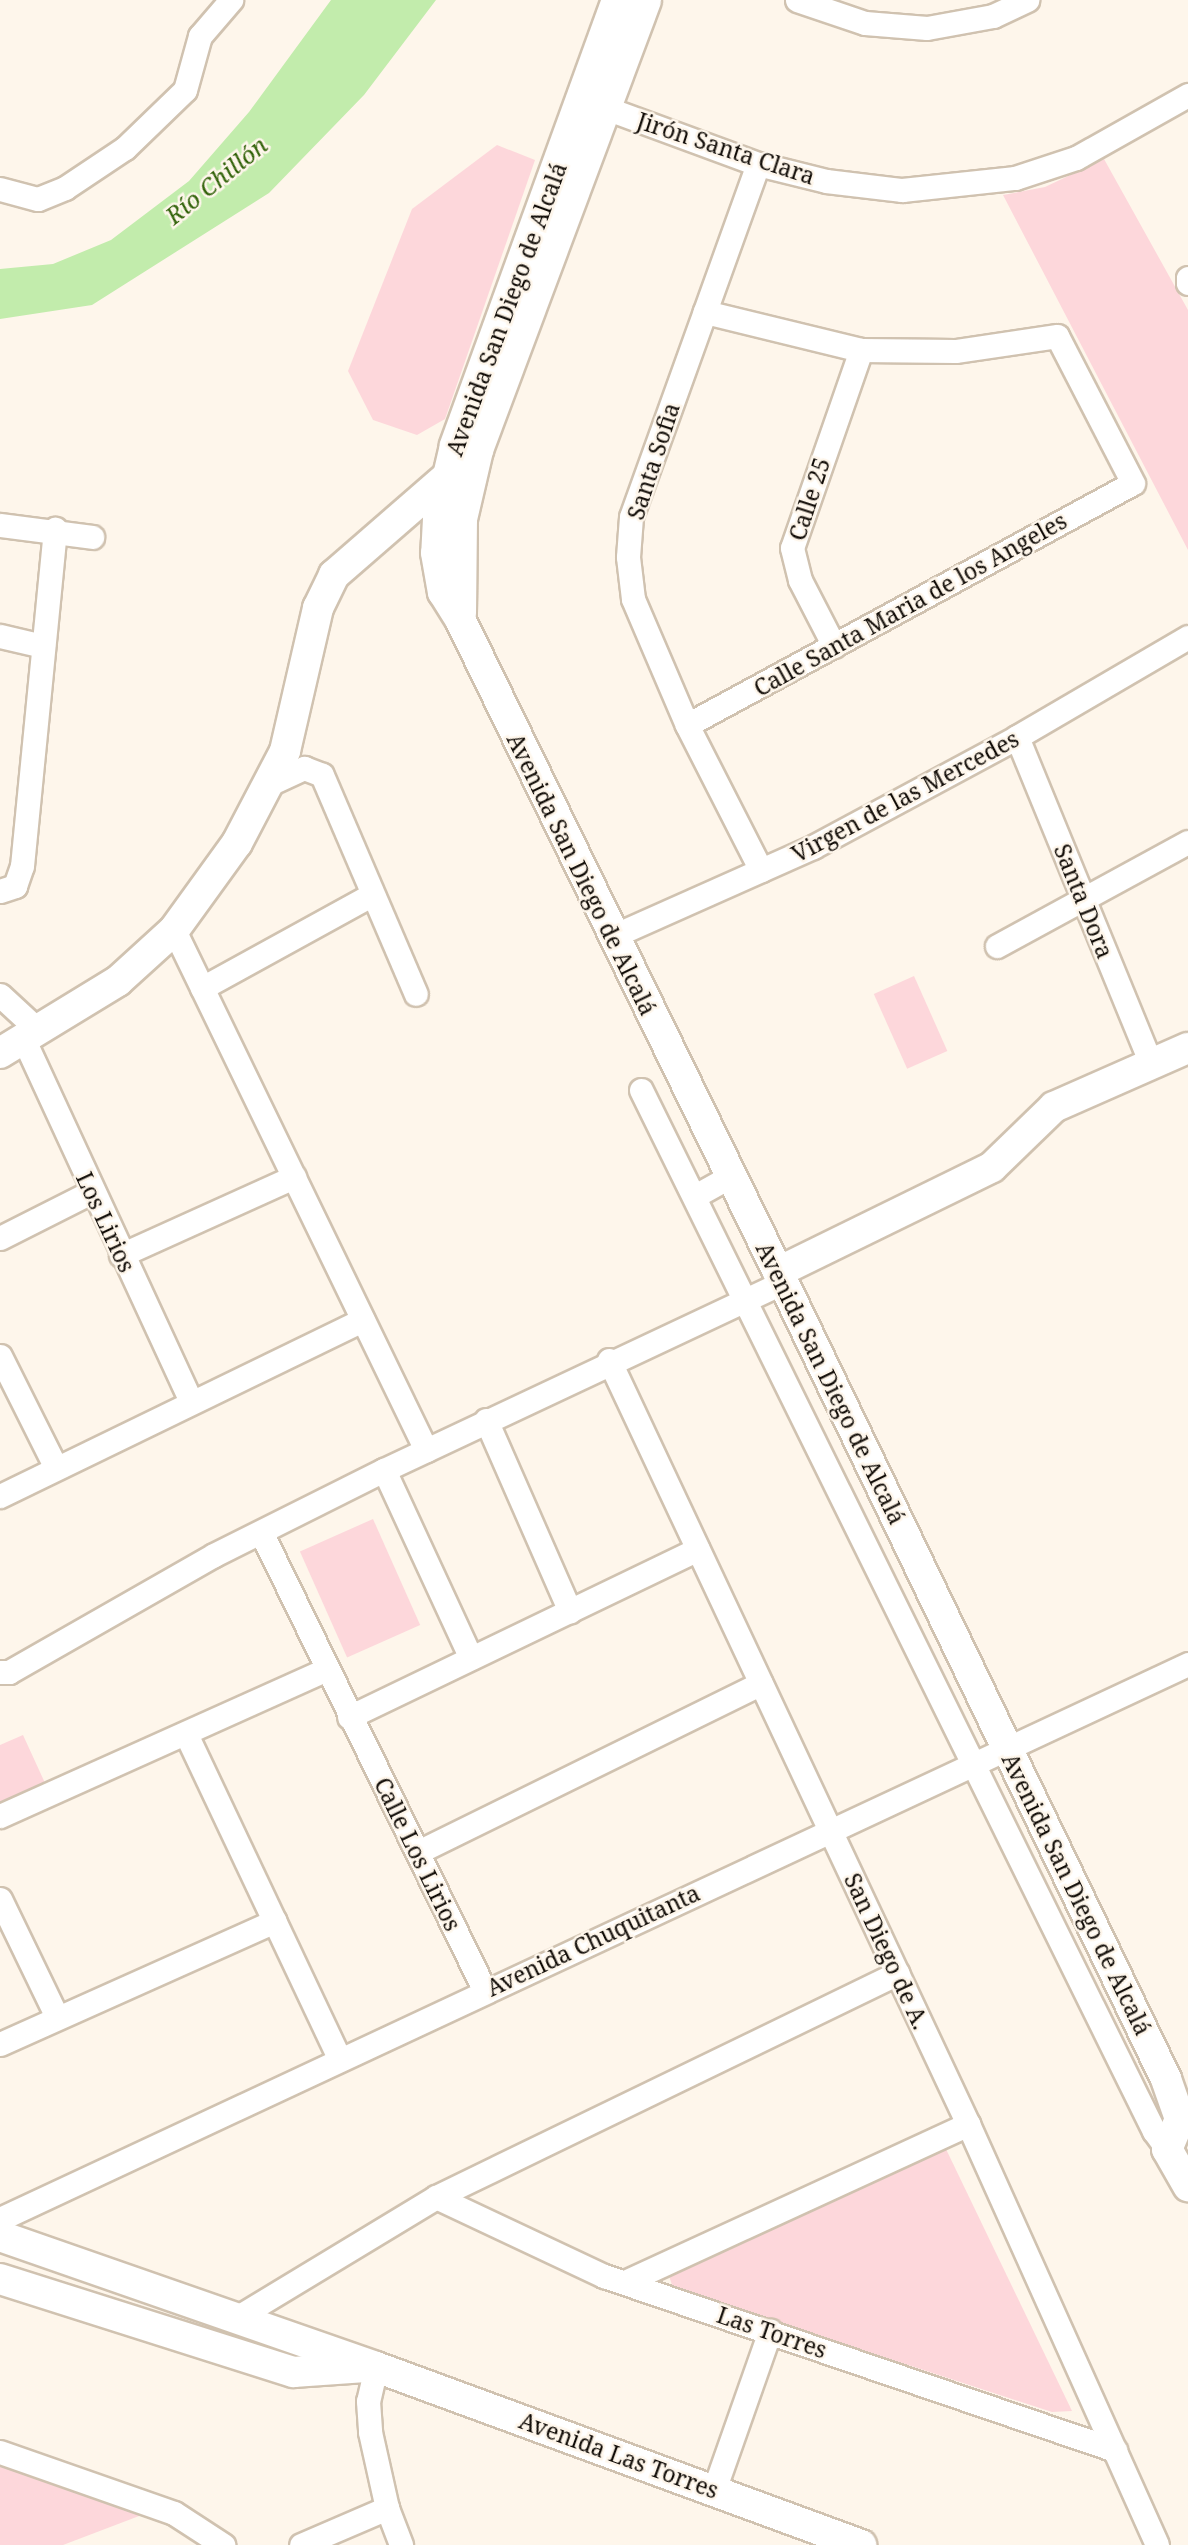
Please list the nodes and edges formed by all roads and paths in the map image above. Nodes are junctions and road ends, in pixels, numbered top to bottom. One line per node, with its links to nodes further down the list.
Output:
1 (231, 0): 9 (street)
2 (617, 0): 7 (street, Avenida San Diego de Alcalá)
3 (646, 0): 7 (street, Avenida San Diego de Alcalá)
4 (1027, 0): 5 (street)
5 (808, 2)
6 (1188, 95): 8 (street, Jirón Santa Clara)
7 (592, 103): 8 (street, Jirón Santa Clara); 12 (street, Avenida San Diego de Alcalá); 13 (street, Avenida San Diego de Alcalá)
8 (758, 164): 10 (street, Santa Sofia)
9 (0, 189)
10 (705, 312): 11 (street); 22 (street, Santa Sofia)
11 (861, 350): 21 (street, Calle 25); 21 (street, Calle Santa Maria de los Angeles)
12 (478, 450): 13 (street); 17 (street, Avenida San Diego de Alcalá)
13 (447, 476): 17 (street, Avenida San Diego de Alcalá); 24 (street)
14 (0, 525): 15 (street)
15 (55, 529): 16 (street); 20 (street)
16 (92, 537)
17 (461, 621): 31 (street, Avenida San Diego de Alcalá)
18 (0, 636): 20 (street)
19 (1188, 638): 23 (street, Virgen de las Mercedes)
20 (43, 646): 27 (street)
21 (834, 646): 22 (street, Calle Santa Maria de los Angeles)
22 (687, 725): 26 (street, Santa Sofia)
23 (1017, 737): 26 (street, Virgen de las Mercedes); 29 (street, Santa Dora)
24 (267, 785): 28 (street); 30 (street)
25 (1188, 842): 29 (street)
26 (761, 870): 31 (street, Virgen de las Mercedes)
27 (0, 891)
28 (371, 895): 33 (street); 34 (street)
29 (1083, 899): 32 (street); 38 (street, Santa Dora)
30 (174, 930): 33 (street); 36 (street)
31 (613, 936): 40 (street, Avenida San Diego de Alcalá)
32 (997, 946)
33 (202, 988): 41 (street)
34 (416, 994)
35 (0, 995): 36 (street)
36 (21, 1041): 42 (street, Los Lirios)
37 (1188, 1048): 38 (street)
38 (1152, 1064): 46 (street)
39 (641, 1090): 43 (street, Avenida San Diego de Alcalá)
40 (730, 1176): 43 (street); 46 (street, Avenida San Diego de Alcalá)
41 (294, 1178): 45 (street); 48 (street)
42 (91, 1192): 44 (street); 45 (street, Los Lirios)
43 (695, 1196): 47 (street, Avenida San Diego de Alcalá)
44 (0, 1238)
45 (121, 1255): 51 (street, Los Lirios)
46 (780, 1277): 47 (street); 67 (street, Avenida San Diego de Alcalá)
47 (746, 1298): 50 (street); 68 (street, Avenida San Diego de Alcalá)
48 (363, 1320): 51 (street); 53 (street)
49 (0, 1356): 54 (street)
50 (610, 1360): 52 (street); 58 (street, San Diego de A.)
51 (191, 1402): 54 (street)
52 (486, 1420): 53 (street); 59 (street)
53 (426, 1450): 55 (street)
54 (57, 1468): 56 (street)
55 (384, 1470): 57 (street); 60 (street)
56 (0, 1496)
57 (261, 1532): 62 (street, Calle Los Lirios); 63 (street)
58 (698, 1549): 59 (street); 64 (street, San Diego de A.)
59 (570, 1611): 60 (street)
60 (471, 1658): 65 (street)
61 (1188, 1664): 67 (street, Avenida Chuquitanta)
62 (327, 1669): 65 (street, Calle Los Lirios); 66 (street)
63 (0, 1672)
64 (761, 1683): 70 (street, San Diego de A.); 71 (street)
65 (349, 1717): 71 (street, Calle Los Lirios)
66 (186, 1734): 69 (street); 73 (street)
67 (1007, 1749): 68 (street, Avenida Chuquitanta); 79 (street, Avenida San Diego de Alcalá)
68 (975, 1763): 70 (street, Avenida Chuquitanta); 81 (street, Avenida San Diego de Alcalá)
69 (0, 1816)
70 (830, 1828): 74 (street, San Diego de A.); 75 (street, Avenida Chuquitanta)
71 (418, 1852): 75 (street, Calle Los Lirios)
72 (0, 1899): 76 (street)
73 (275, 1921): 76 (street); 78 (street)
74 (898, 1973): 80 (street, San Diego de A.); 83 (street)
75 (485, 1991): 78 (street, Avenida Chuquitanta)
76 (56, 2015): 77 (street)
77 (0, 2044)
78 (339, 2058): 84 (street, Avenida Chuquitanta)
79 (1184, 2117): 81 (street, Avenida San Diego de Alcalá)
80 (968, 2124): 87 (street); 91 (street, San Diego de A.)
81 (1167, 2149): 82 (street, Avenida San Diego de Alcalá)
82 (1188, 2186)
83 (436, 2197): 87 (street, Las Torres); 88 (street)
84 (0, 2219)
85 (0, 2236): 88 (street, Avenida Las Torres)
86 (0, 2278): 90 (street, Avenida Las Torres)
87 (625, 2282): 89 (street, Las Torres)
88 (238, 2317): 90 (street, Avenida Las Torres)
89 (770, 2331): 91 (street, Las Torres); 93 (street)
90 (376, 2367): 93 (street, Avenida Las Torres); 94 (street)
91 (1115, 2449): 99 (street, San Diego de A.)
92 (0, 2452): 95 (street)
93 (714, 2490): 98 (street, Avenida Las Torres)
94 (387, 2508): 96 (street); 97 (street)
95 (223, 2545)
96 (301, 2545)
97 (401, 2545)
98 (862, 2545)
99 (1157, 2545)

